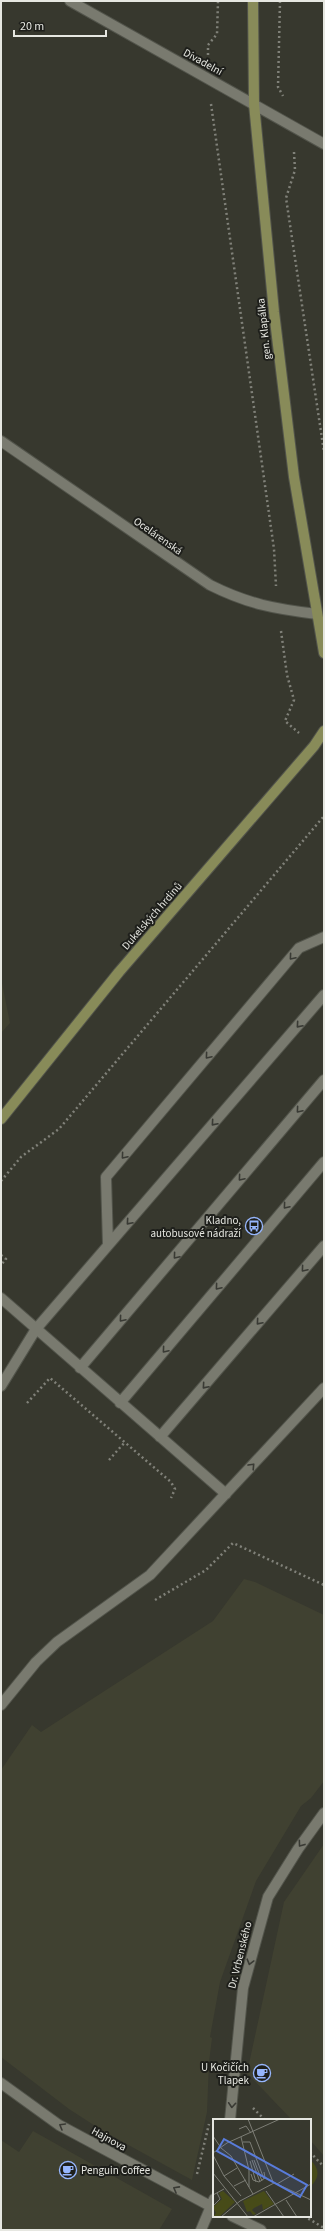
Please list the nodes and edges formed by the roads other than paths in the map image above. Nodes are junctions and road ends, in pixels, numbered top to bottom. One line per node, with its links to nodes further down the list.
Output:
1 (70, 1): 3 (street, Divadelní)
2 (253, 1): 3 (main road, gen. Klapálka)
3 (254, 104): 4 (street, Divadelní); 6 (main road, gen. Klapálka)
4 (324, 144)
5 (1, 441): 6 (street, Ocelárenská)
6 (317, 614): 7 (main road, gen. Klapálka)
7 (324, 653)
8 (324, 731): 12 (main road, Dukelských hrdinů)
9 (324, 938): 14 (street, one-way to 14)
10 (324, 995): 14 (street, one-way to 14)
11 (324, 1080): 18 (street, one-way to 18)
12 (1, 1119)
13 (324, 1162): 21 (street, one-way to 21)
14 (108, 1245): 17 (street)
15 (324, 1246): 22 (street, one-way to 22)
16 (1, 1298): 17 (street)
17 (36, 1329): 18 (street); 19 (street)
18 (80, 1368): 21 (street)
19 (1, 1386)
20 (324, 1388): 23 (street, one-way to 20)
21 (120, 1403): 22 (street)
22 (160, 1437): 23 (street)
23 (226, 1494): 24 (street)
24 (1, 1705)
25 (324, 1813): 27 (street, Dr. Vrbenského, one-way to 27)
26 (1, 2083): 28 (street, Hajnova, one-way to 26)
27 (230, 2119)
28 (213, 2205): 30 (street)
29 (234, 2217): 31 (street)
30 (201, 2230)
31 (261, 2230)

